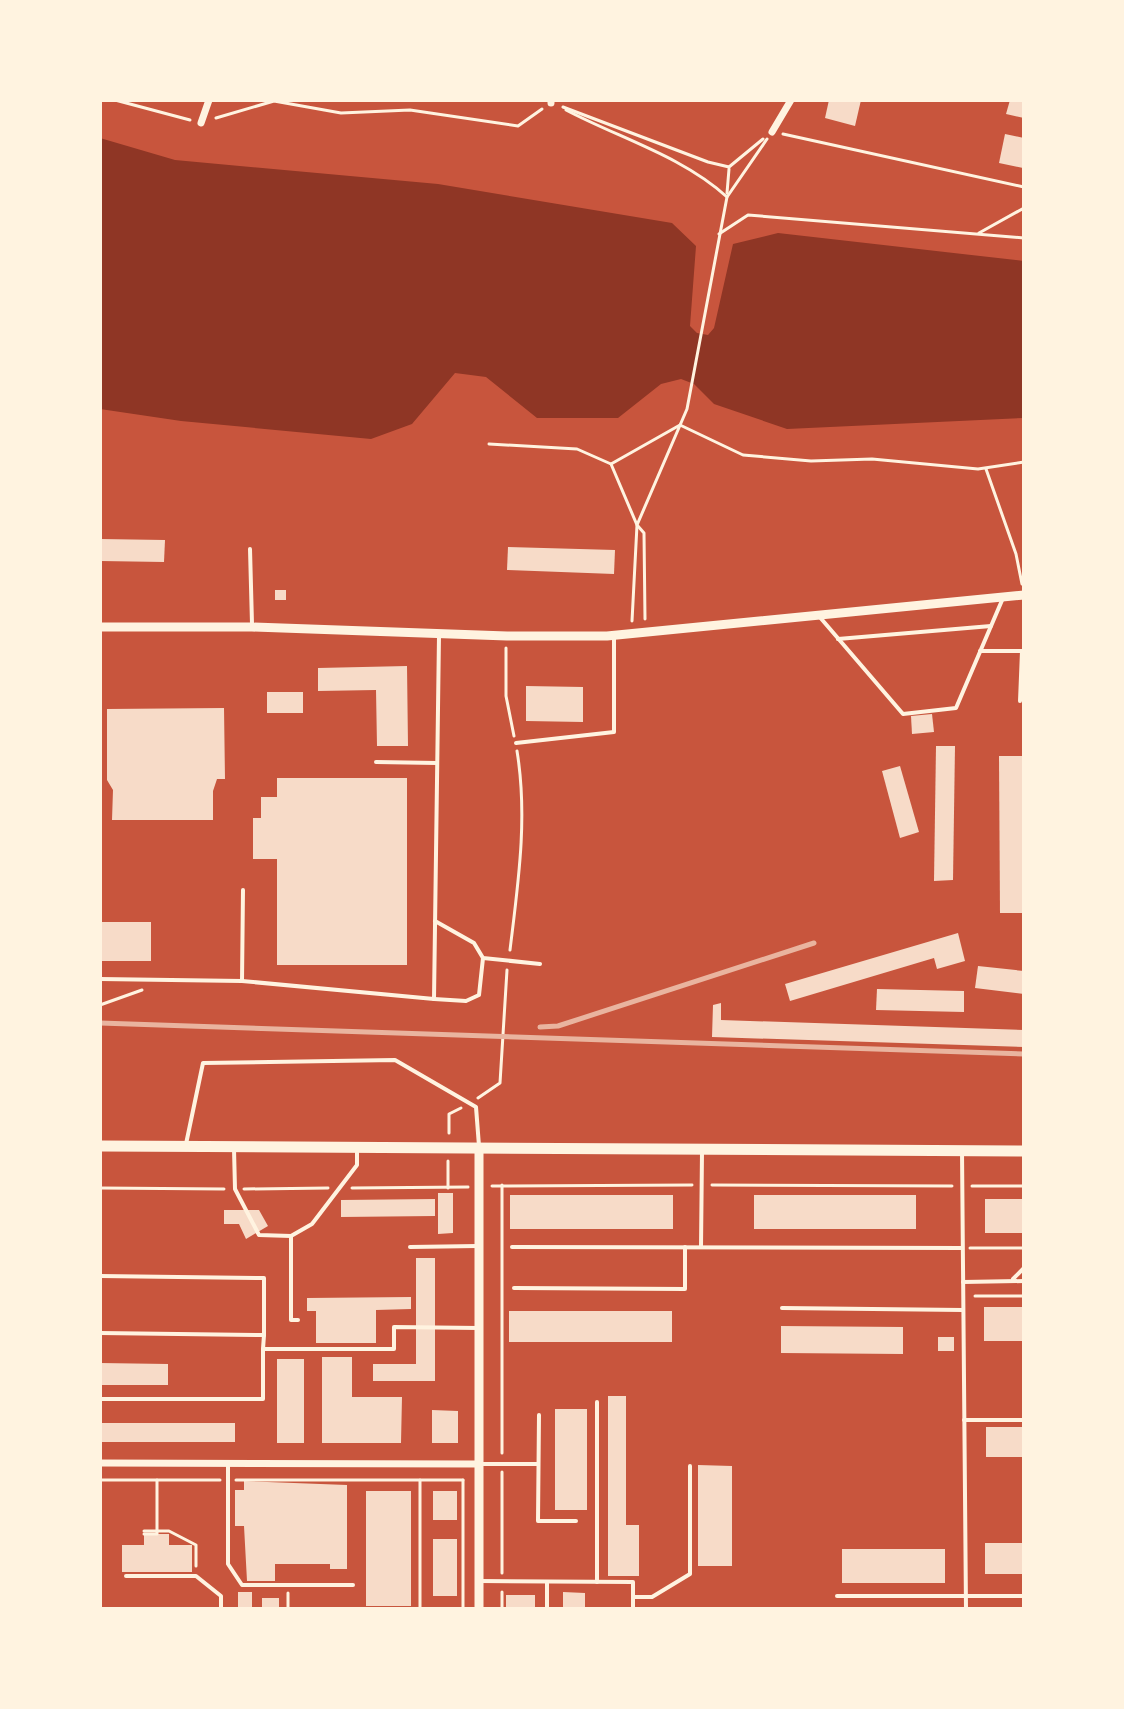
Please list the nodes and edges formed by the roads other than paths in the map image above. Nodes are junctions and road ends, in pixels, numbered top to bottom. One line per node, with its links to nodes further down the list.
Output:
1 (209, 100): 3 (street)
2 (791, 100): 4 (street)
3 (201, 123)
4 (772, 132)
5 (250, 549): 11 (lane)
6 (1024, 593): 7 (street)
7 (1004, 595): 8 (street); 9 (lane)
8 (817, 614): 13 (street); 14 (lane)
9 (992, 626): 14 (lane); 15 (lane)
10 (100, 627): 11 (street)
11 (252, 627): 12 (street)
12 (440, 633): 13 (street); 20 (lane)
13 (614, 636): 18 (lane)
14 (838, 639): 15 (lane)
15 (980, 651): 16 (lane)
16 (1023, 651): 17 (lane)
17 (1020, 701)
18 (516, 743)
19 (376, 762): 20 (lane)
20 (438, 763): 22 (lane)
21 (243, 890): 26 (lane)
22 (435, 921): 23 (lane); 27 (lane)
23 (483, 958): 24 (lane); 27 (lane)
24 (540, 964)
25 (100, 979): 26 (lane)
26 (242, 981): 27 (lane)
27 (434, 999)
28 (100, 1145): 29 (main road)
29 (186, 1147): 30 (main road); 32 (lane)
30 (234, 1147): 31 (main road); 36 (lane)
31 (357, 1148): 32 (main road); 36 (lane)
32 (479, 1148): 33 (main road); 37 (street)
33 (702, 1149): 34 (main road); 41 (lane)
34 (962, 1151): 35 (main road); 42 (lane)
35 (1024, 1151)
36 (291, 1236): 51 (lane)
37 (479, 1246): 38 (lane); 52 (street)
38 (410, 1247)
39 (512, 1247): 40 (lane)
40 (685, 1247): 41 (lane); 48 (lane)
41 (701, 1247): 42 (lane)
42 (963, 1248): 47 (lane)
43 (1024, 1268): 45 (lane)
44 (100, 1276): 54 (lane)
45 (1011, 1281): 46 (lane); 47 (lane)
46 (1024, 1281)
47 (963, 1282): 50 (lane)
48 (514, 1288)
49 (782, 1308): 50 (lane)
50 (963, 1310): 59 (lane)
51 (298, 1320)
52 (479, 1328): 55 (lane); 63 (street)
53 (100, 1333): 54 (lane)
54 (264, 1335): 55 (lane)
55 (263, 1349): 56 (lane)
56 (100, 1399)
57 (597, 1402): 70 (lane)
58 (539, 1415): 64 (lane)
59 (964, 1420): 60 (lane); 73 (lane)
60 (1024, 1420)
61 (100, 1463): 62 (street)
62 (228, 1464): 63 (street); 71 (lane)
63 (479, 1464): 64 (lane); 68 (street)
64 (538, 1464): 66 (lane)
65 (690, 1466): 75 (lane)
66 (576, 1521)
67 (126, 1576): 76 (lane)
68 (479, 1581): 69 (lane); 77 (street)
69 (547, 1582): 70 (lane); 78 (lane)
70 (597, 1582): 75 (lane)
71 (353, 1585)
72 (837, 1596): 73 (lane)
73 (966, 1596): 74 (lane); 80 (lane)
74 (1024, 1596)
75 (633, 1597): 79 (lane)
76 (221, 1609)
77 (479, 1609)
78 (547, 1609)
79 (633, 1609)
80 (966, 1609)

